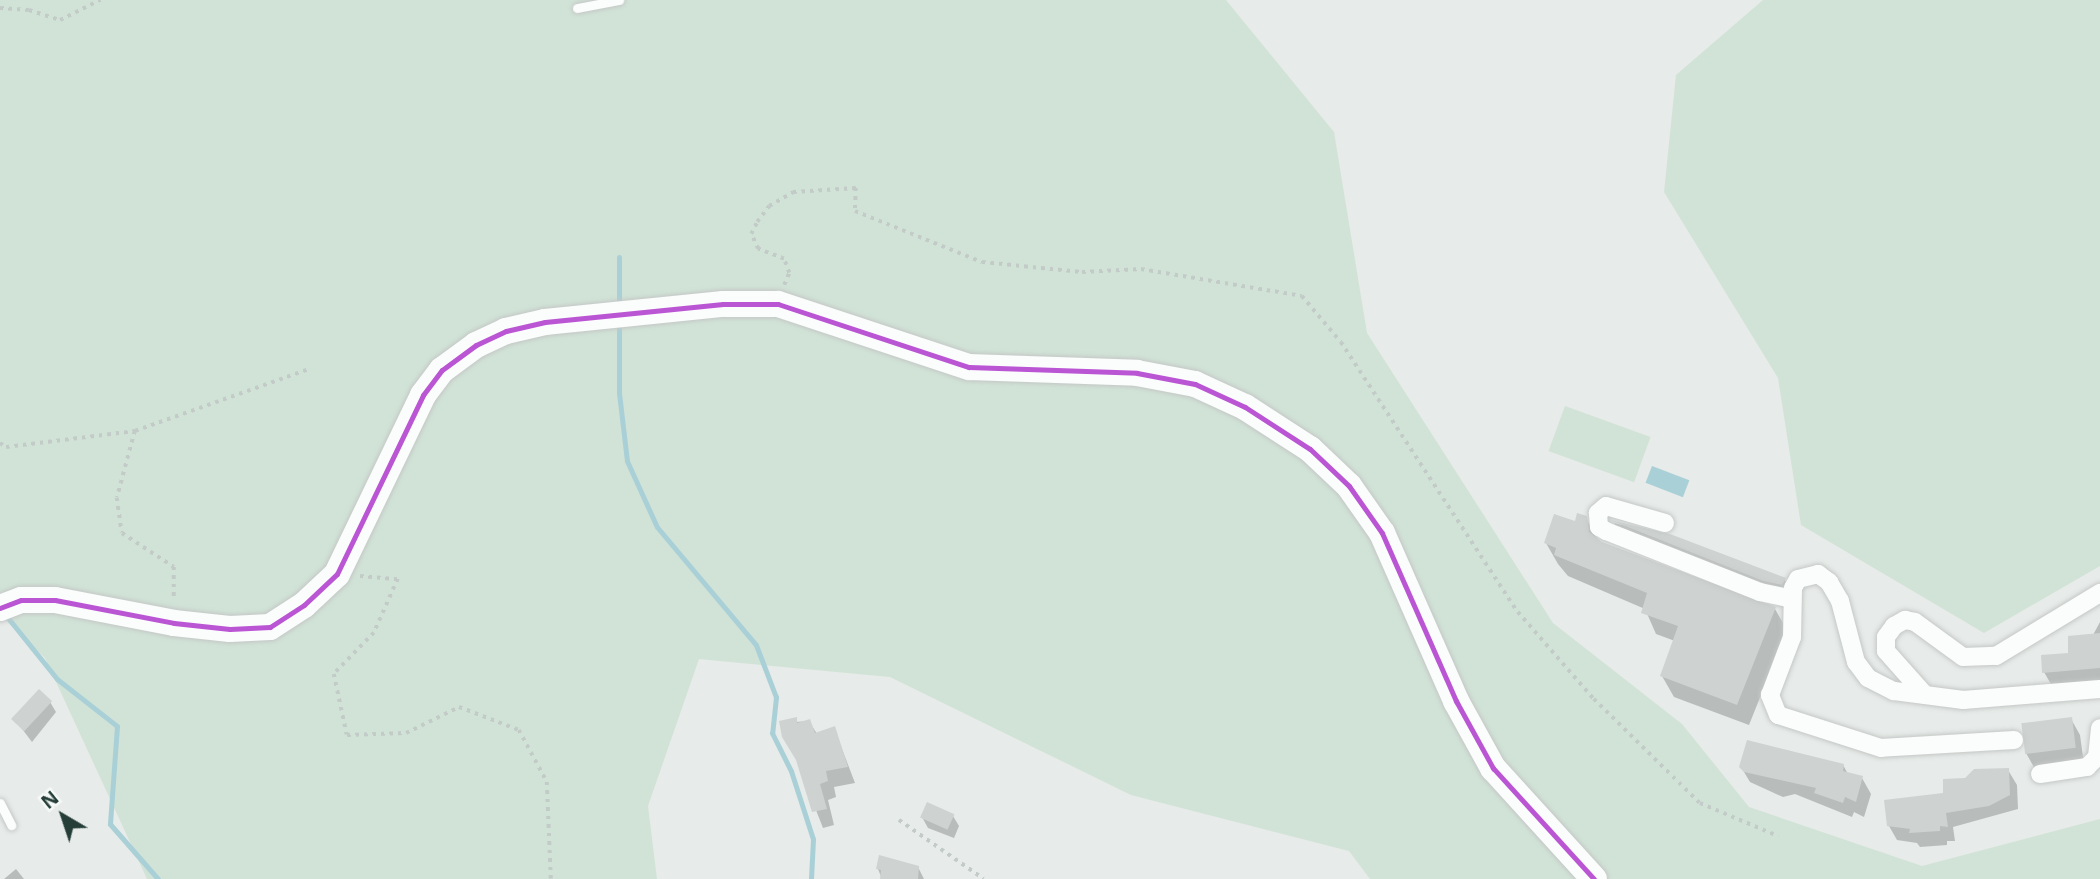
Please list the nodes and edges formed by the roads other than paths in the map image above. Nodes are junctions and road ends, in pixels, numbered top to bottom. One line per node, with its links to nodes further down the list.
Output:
1 (620, 0): 2 (lane)
2 (577, 8)
3 (1665, 523): 5 (street)
4 (2100, 593): 8 (street)
5 (1792, 598): 8 (street); 10 (street)
6 (0, 608): 14 (main road)
7 (2100, 689): 8 (street)
8 (1925, 695)
9 (2100, 728): 11 (street)
10 (2014, 740)
11 (2040, 775)
12 (0, 803): 13 (lane)
13 (11, 825)
14 (1594, 879)

